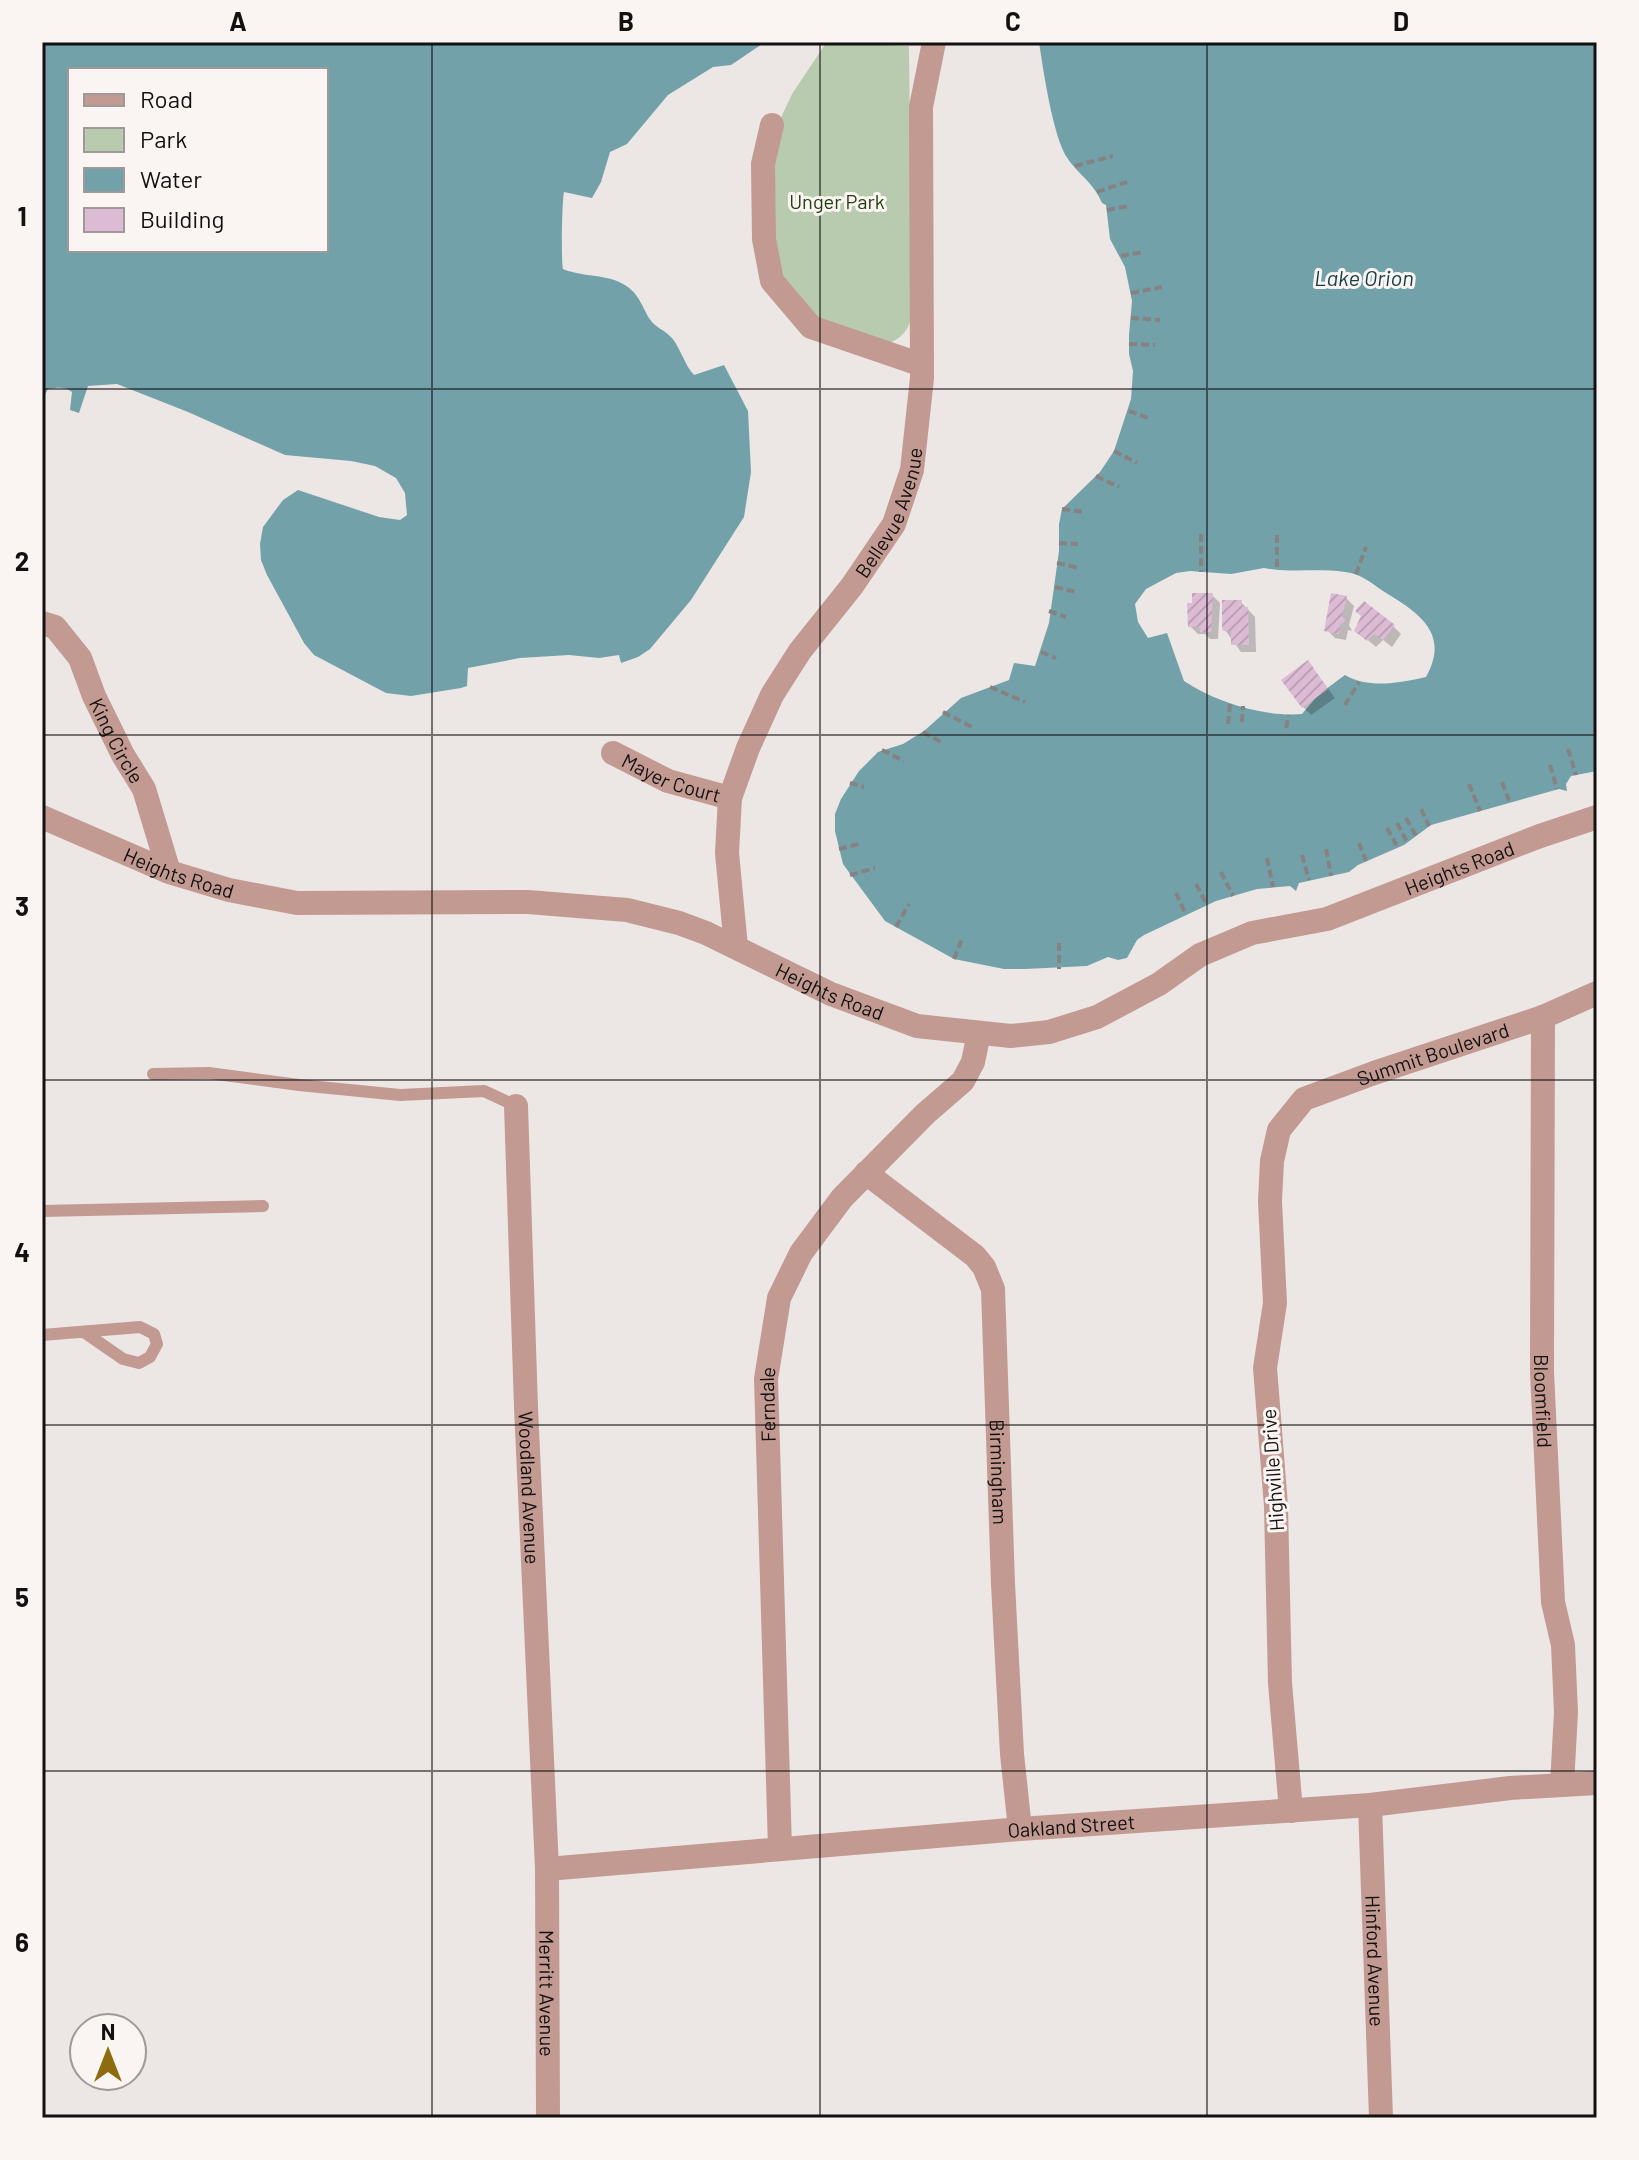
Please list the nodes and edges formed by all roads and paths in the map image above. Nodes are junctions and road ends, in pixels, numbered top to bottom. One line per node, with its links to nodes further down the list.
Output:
1 (934, 42): 17 (street, Bellevue Avenue)
2 (772, 125): 17 (street)
3 (1113, 156): 4 (path)
4 (1075, 166)
5 (1127, 182): 6 (path)
6 (1097, 192)
7 (1129, 206): 8 (path)
8 (1107, 210)
9 (1143, 252): 10 (path)
10 (1121, 256)
11 (1162, 287): 12 (path)
12 (1131, 293)
13 (1131, 318): 14 (path)
14 (1160, 320)
15 (1129, 344): 16 (path)
16 (1155, 345)
17 (922, 365): 68 (street, Bellevue Avenue)
18 (1129, 411): 19 (path)
19 (1151, 419)
20 (1114, 451): 21 (path)
21 (1137, 463)
22 (1096, 476): 23 (path)
23 (1119, 487)
24 (1062, 509): 25 (path)
25 (1083, 512)
26 (1201, 534): 34 (path)
27 (1277, 535): 33 (path)
28 (1059, 543): 29 (path)
29 (1078, 544)
30 (1366, 547): 35 (path)
31 (1057, 563): 32 (path)
32 (1079, 568)
33 (1277, 570)
34 (1201, 572)
35 (1356, 574)
36 (1055, 587): 37 (path)
37 (1076, 592)
38 (1049, 611): 39 (path)
39 (1066, 617)
40 (42, 623): 89 (street, King Circle)
41 (1041, 652): 42 (path)
42 (1056, 658)
43 (1359, 682): 47 (path)
44 (990, 687): 45 (path)
45 (1025, 702)
46 (1230, 704): 52 (path)
47 (1345, 705)
48 (1243, 706): 51 (path)
49 (943, 712): 53 (path)
50 (1289, 715): 54 (path)
51 (1242, 722)
52 (1228, 724)
53 (974, 728)
54 (1286, 728)
55 (923, 732): 56 (path)
56 (941, 742)
57 (1568, 749): 62 (path)
58 (882, 750): 60 (path)
59 (613, 753): 68 (street, Mayer Court)
60 (904, 761)
61 (1550, 765): 67 (path)
62 (1576, 775)
63 (1502, 782): 69 (path)
64 (850, 783): 66 (path)
65 (1469, 784): 71 (path)
66 (864, 787)
67 (1557, 789)
68 (730, 798): 104 (street, Bellevue Avenue)
69 (1510, 803)
70 (1421, 809): 76 (path)
71 (1480, 811)
72 (42, 817): 89 (street, Heights Road)
73 (1597, 817): 109 (street, Heights Road)
74 (1406, 818): 78 (path)
75 (1397, 823): 79 (path)
76 (1429, 826)
77 (1387, 828): 82 (path)
78 (1416, 836)
79 (1407, 842)
80 (862, 843): 83 (path)
81 (1359, 843): 87 (path)
82 (1398, 848)
83 (839, 849)
84 (1326, 849): 92 (path)
85 (1302, 855): 93 (path)
86 (1267, 858): 95 (path)
87 (1366, 861)
88 (875, 868): 91 (path)
89 (169, 872): 104 (street, Heights Road)
90 (1221, 872): 97 (path)
91 (850, 875)
92 (1331, 876)
93 (1309, 880)
94 (1196, 884): 99 (path)
95 (1273, 887)
96 (1176, 893): 100 (path)
97 (1233, 896)
98 (909, 904): 101 (path)
99 (1207, 905)
100 (1186, 915)
101 (896, 927)
102 (962, 939): 105 (path)
103 (1059, 943): 106 (path)
104 (736, 947): 109 (street, Heights Road)
105 (954, 959)
106 (1059, 969)
107 (1597, 993): 108 (street, Summit Boulevard)
108 (1543, 1017): 112 (street, Summit Boulevard); 119 (street, Bloomfield)
109 (979, 1033): 113 (street, Ferndale)
110 (153, 1074): 111 (lane)
111 (516, 1106): 124 (street, Woodland Avenue)
112 (1279, 1130): 121 (street, Highville Drive)
113 (866, 1173): 122 (street, Birmingham); 123 (street, Ferndale)
114 (263, 1206): 115 (lane)
115 (42, 1211)
116 (84, 1332): 116 (lane); 117 (lane)
117 (42, 1335)
118 (1597, 1783): 119 (street, Oakland Street)
119 (1562, 1785): 120 (street, Oakland Street)
120 (1370, 1805): 121 (street, Oakland Street); 126 (street, Hinford Avenue)
121 (1291, 1811): 122 (street, Oakland Street)
122 (1020, 1829): 123 (street, Oakland Street)
123 (780, 1848): 124 (street, Oakland Street)
124 (547, 1869): 125 (street, Merritt Avenue)
125 (548, 2118)
126 (1381, 2118)

